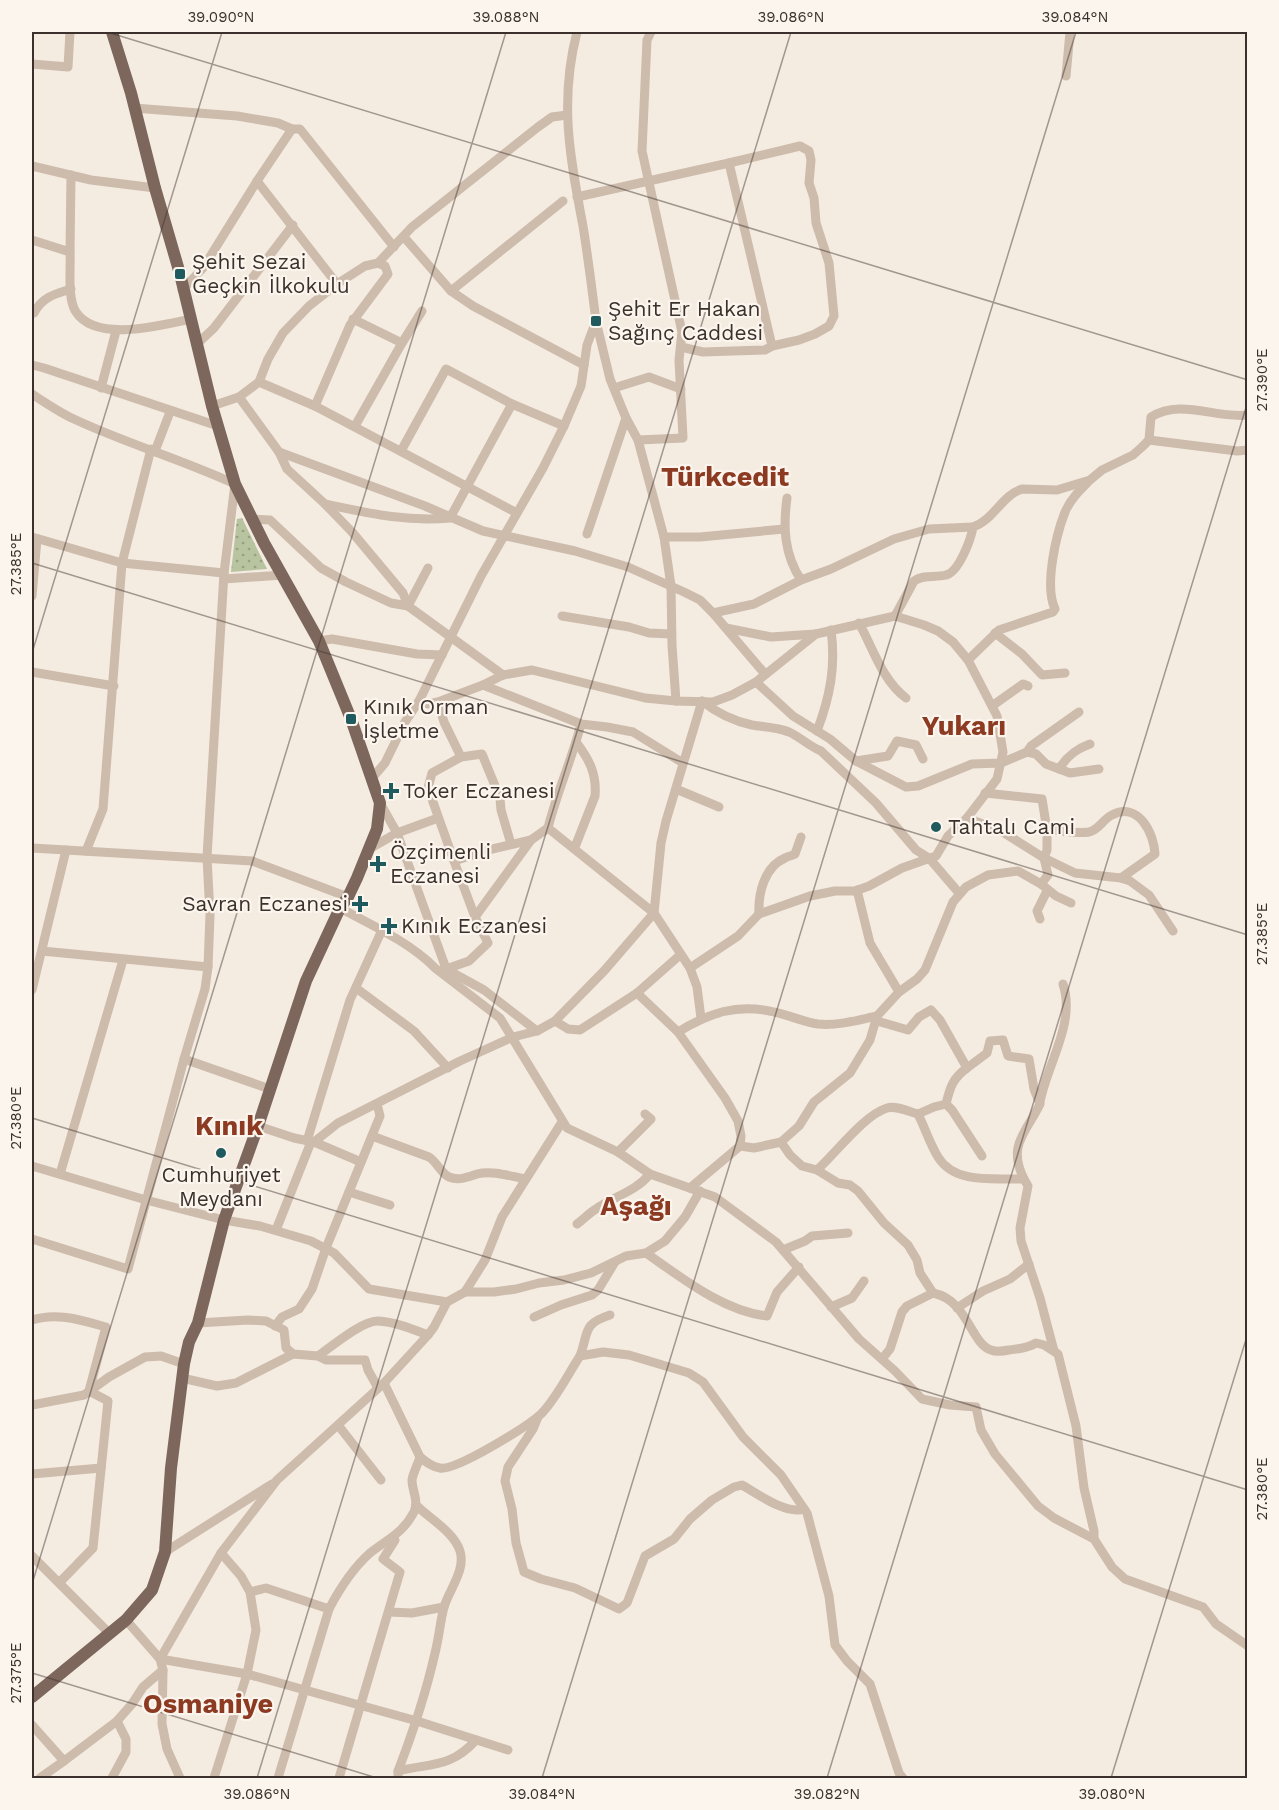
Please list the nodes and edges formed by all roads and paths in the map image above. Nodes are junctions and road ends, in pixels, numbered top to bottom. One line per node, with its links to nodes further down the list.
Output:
1 (70, 32): 6 (street)
2 (112, 32): 8 (main road)
3 (577, 32): 9 (street)
4 (651, 32): 15 (street)
5 (1070, 32): 7 (street)
6 (32, 64)
7 (1066, 76)
8 (134, 108): 10 (street); 16 (main road)
9 (567, 115): 17 (street); 20 (street)
10 (292, 129): 14 (street); 22 (street)
11 (729, 163): 15 (street); 37 (street); 37 (street)
12 (32, 166): 13 (street)
13 (71, 175): 16 (street); 23 (street)
14 (257, 181): 19 (street); 27 (street)
15 (648, 181): 17 (street); 38 (street)
16 (154, 188): 27 (main road)
17 (577, 197): 33 (street)
18 (563, 201): 28 (street)
19 (293, 225): 25 (street); 36 (street)
20 (404, 237): 22 (street); 28 (street)
21 (32, 240): 23 (street)
22 (394, 247): 24 (street)
23 (70, 252): 26 (street)
24 (378, 263): 25 (street); 32 (street)
25 (337, 284): 41 (street)
26 (71, 289): 30 (street); 34 (street)
27 (182, 290): 31 (main road)
28 (451, 291): 40 (street)
29 (422, 311): 35 (street)
30 (32, 316)
31 (191, 318): 34 (street); 36 (main road)
32 (353, 319): 35 (street); 49 (street)
33 (596, 321): 40 (street); 43 (street)
34 (116, 331): 42 (street)
35 (402, 343): 54 (street)
36 (197, 344): 48 (main road)
37 (772, 346): 38 (street)
38 (681, 347): 44 (street)
39 (32, 365): 42 (street)
40 (584, 365): 55 (street)
41 (259, 382): 46 (street); 49 (street)
42 (101, 388): 50 (street)
43 (614, 388): 44 (street); 52 (street)
44 (681, 389): 56 (street)
45 (32, 394): 58 (street)
46 (239, 397): 48 (street); 60 (street)
47 (512, 404): 55 (street); 61 (street); 64 (street)
48 (212, 405): 53 (main road)
49 (315, 406): 54 (street)
50 (170, 411): 53 (street); 58 (street)
51 (1248, 415): 57 (street)
52 (626, 418): 56 (street); 72 (street)
53 (218, 426): 63 (main road)
54 (355, 426): 61 (street)
55 (564, 426): 67 (street)
56 (638, 440): 74 (street)
57 (1149, 440): 59 (street); 62 (street)
58 (153, 450): 63 (street); 76 (street)
59 (1248, 450)
60 (279, 452): 66 (street); 68 (street)
61 (401, 452): 64 (street)
62 (1090, 480): 70 (street); 90 (street)
63 (235, 484): 69 (main road); 79 (street)
64 (466, 486): 67 (street); 68 (street)
65 (787, 498): 71 (street)
66 (325, 504): 68 (street); 83 (street)
67 (517, 513): 73 (street)
68 (450, 518): 73 (street)
69 (251, 519): 78 (main road); 83 (street)
70 (973, 527): 80 (street); 86 (street)
71 (784, 529): 74 (street); 80 (street)
72 (587, 534)
73 (502, 537): 81 (street); 93 (street)
74 (664, 537): 81 (street)
75 (34, 538): 76 (street); 82 (street)
76 (122, 563): 79 (street); 102 (street)
77 (428, 568): 83 (street)
78 (283, 575): 79 (street); 94 (main road)
79 (224, 576): 144 (street)
80 (801, 580): 84 (street)
81 (670, 586): 84 (street); 91 (street)
82 (32, 596)
83 (408, 606): 93 (street)
84 (713, 613): 88 (street)
85 (562, 616): 91 (street)
86 (895, 616): 87 (street); 96 (street)
87 (859, 623): 89 (street); 105 (street)
88 (726, 628): 92 (street); 99 (street)
89 (831, 630): 92 (street); 113 (street)
90 (995, 633): 96 (street); 98 (street)
91 (671, 634): 107 (street)
92 (816, 634): 99 (street)
93 (450, 637): 95 (street); 100 (street)
94 (319, 641): 95 (street); 126 (main road)
95 (442, 655): 106 (street)
96 (968, 660): 110 (street)
97 (32, 672): 102 (street)
98 (1065, 673)
99 (765, 674): 101 (street)
100 (503, 675): 103 (street); 107 (street)
101 (756, 682): 108 (street); 113 (street)
102 (114, 686): 143 (street)
103 (483, 686): 109 (street); 112 (street)
104 (1028, 686): 110 (street)
105 (906, 698)
106 (419, 701): 109 (street); 126 (street)
107 (676, 701): 108 (street)
108 (702, 701): 117 (street); 122 (street)
109 (438, 702): 119 (street)
110 (992, 706): 123 (street)
111 (1079, 712): 118 (street)
112 (581, 724): 115 (street); 122 (street)
113 (817, 731): 114 (street)
114 (830, 739): 117 (street); 121 (street)
115 (576, 742): 133 (street); 139 (street)
116 (1090, 744): 124 (street)
117 (821, 751): 145 (street)
118 (1027, 752): 123 (street); 124 (street)
119 (461, 757): 131 (street); 138 (street)
120 (923, 759): 121 (street)
121 (856, 761): 123 (street)
122 (683, 763): 127 (street)
123 (1001, 763): 128 (street)
124 (1059, 769): 125 (street)
125 (1099, 769)
126 (373, 777): 129 (main road)
127 (676, 789): 130 (street); 155 (street)
128 (985, 793): 132 (street); 134 (street)
129 (381, 802): 135 (street); 141 (main road)
130 (719, 807)
131 (438, 818): 135 (street); 147 (street)
132 (967, 818): 145 (street); 146 (street)
133 (548, 828): 137 (street); 139 (street)
134 (1047, 830): 146 (street); 148 (street)
135 (397, 833): 141 (street); 166 (street)
136 (801, 837): 156 (street)
137 (531, 840): 138 (street); 157 (street)
138 (511, 844): 147 (street)
139 (575, 847): 155 (street)
140 (32, 848): 142 (street)
141 (369, 849): 152 (main road)
142 (66, 850): 143 (street); 161 (street)
143 (86, 850): 144 (street)
144 (207, 857): 152 (street); 164 (street)
145 (929, 858): 150 (street); 151 (street)
146 (1044, 858): 148 (street); 149 (street)
147 (454, 861): 157 (street)
148 (1121, 878): 160 (street)
149 (1044, 887): 151 (street); 153 (street); 158 (street)
150 (857, 890): 156 (street); 170 (street)
151 (959, 893): 170 (street)
152 (348, 897): 154 (main road)
153 (1071, 903)
154 (340, 908): 159 (street); 181 (main road)
155 (654, 913): 162 (street); 174 (street)
156 (759, 914): 165 (street)
157 (475, 917): 166 (street)
158 (1040, 919)
159 (382, 930): 166 (street); 168 (street)
160 (1173, 931)
161 (42, 951): 163 (street); 169 (street)
162 (680, 955): 165 (street); 171 (street)
163 (123, 960): 164 (street); 198 (street)
164 (208, 967): 178 (street)
165 (690, 968): 172 (street)
166 (448, 974): 175 (street); 177 (street)
167 (1063, 984): 184 (street)
168 (356, 988): 179 (street); 190 (street)
169 (32, 990)
170 (898, 992): 173 (street)
171 (638, 993): 174 (street); 176 (street)
172 (701, 1018): 173 (street); 176 (street)
173 (877, 1018): 180 (street); 191 (street)
174 (555, 1021): 175 (street)
175 (537, 1031): 177 (street)
176 (678, 1032): 192 (street)
177 (513, 1037): 179 (street); 187 (street)
178 (184, 1059): 181 (street); 205 (street)
179 (448, 1068): 182 (street)
180 (967, 1068): 183 (street); 184 (street)
181 (270, 1089): 188 (main road)
182 (377, 1104): 189 (street); 190 (street)
183 (946, 1104): 186 (street); 194 (street)
184 (1040, 1104): 201 (street)
185 (645, 1114): 193 (street)
186 (918, 1114): 197 (street); 201 (street)
187 (562, 1122): 193 (street); 200 (street)
188 (258, 1126): 190 (street); 207 (main road)
189 (372, 1136): 195 (street); 200 (street)
190 (310, 1142): 195 (street); 209 (street)
191 (781, 1142): 192 (street); 197 (street)
192 (740, 1146): 202 (street)
193 (618, 1152): 199 (street)
194 (982, 1156)
195 (361, 1162): 204 (street)
196 (32, 1166): 198 (street)
197 (817, 1170): 220 (street)
198 (60, 1174): 205 (street)
199 (650, 1174): 202 (street); 208 (street)
200 (525, 1179): 219 (street)
201 (1024, 1179): 216 (street)
202 (690, 1188): 203 (street)
203 (700, 1191): 213 (street); 214 (street)
204 (349, 1192): 206 (street); 212 (street)
205 (146, 1200): 207 (street); 211 (street)
206 (390, 1205)
207 (224, 1220): 209 (street); 227 (main road)
208 (576, 1224)
209 (276, 1230): 212 (street)
210 (848, 1233): 213 (street)
211 (32, 1239)
212 (326, 1248): 221 (street); 228 (street)
213 (783, 1250): 217 (street)
214 (646, 1253): 215 (street); 217 (street)
215 (616, 1261): 219 (street); 225 (street)
216 (1029, 1264): 223 (street); 230 (street)
217 (799, 1267): 222 (street)
218 (864, 1281): 222 (street)
219 (465, 1292): 221 (street)
220 (933, 1293): 223 (street); 234 (street)
221 (447, 1302): 229 (street)
222 (831, 1307): 234 (street)
223 (957, 1308): 230 (street)
224 (610, 1315): 233 (street)
225 (534, 1317)
226 (32, 1320): 238 (street)
227 (198, 1323): 228 (street); 235 (main road)
228 (275, 1326): 231 (street)
229 (428, 1335): 232 (street); 237 (street)
230 (1053, 1351): 250 (street)
231 (293, 1354): 232 (street); 236 (street)
232 (318, 1356): 237 (street)
233 (580, 1356): 240 (street); 248 (street)
234 (882, 1359): 250 (street)
235 (184, 1364): 236 (main road); 238 (street)
236 (182, 1378): 251 (main road)
237 (381, 1385): 241 (street); 242 (street)
238 (89, 1391): 239 (street); 243 (street)
239 (32, 1405)
240 (538, 1416): 242 (street); 248 (street)
241 (338, 1425): 245 (street); 246 (street)
242 (420, 1457): 247 (street)
243 (101, 1468): 244 (street); 254 (street)
244 (32, 1474)
245 (278, 1480): 251 (street); 252 (street)
246 (381, 1480)
247 (416, 1505): 249 (street); 256 (street)
248 (804, 1509): 282 (street)
249 (393, 1538): 257 (street); 258 (street)
250 (1094, 1539): 261 (street)
251 (165, 1552): 259 (main road)
252 (221, 1553): 255 (street); 262 (street)
253 (32, 1558): 254 (street)
254 (59, 1583): 260 (street)
255 (250, 1592): 257 (street); 264 (street)
256 (444, 1608): 258 (street); 269 (street)
257 (329, 1610): 265 (street)
258 (389, 1612): 267 (street)
259 (126, 1620): 260 (main road); 262 (street)
260 (109, 1633): 266 (main road)
261 (1248, 1646)
262 (159, 1659): 263 (street); 264 (street)
263 (163, 1670): 268 (street); 278 (street)
264 (246, 1674): 265 (street); 279 (street)
265 (304, 1690): 267 (street); 280 (street)
266 (32, 1697)
267 (359, 1706): 269 (street); 281 (street)
268 (117, 1721): 273 (street); 277 (street)
269 (417, 1721): 271 (street); 274 (street)
270 (32, 1725): 273 (street)
271 (476, 1740): 272 (street); 274 (street)
272 (508, 1750)
273 (64, 1761): 276 (street)
274 (398, 1775)
275 (32, 1776): 276 (street)
276 (39, 1779)
277 (112, 1779)
278 (180, 1779)
279 (214, 1779)
280 (278, 1779)
281 (339, 1779)
282 (903, 1779)

